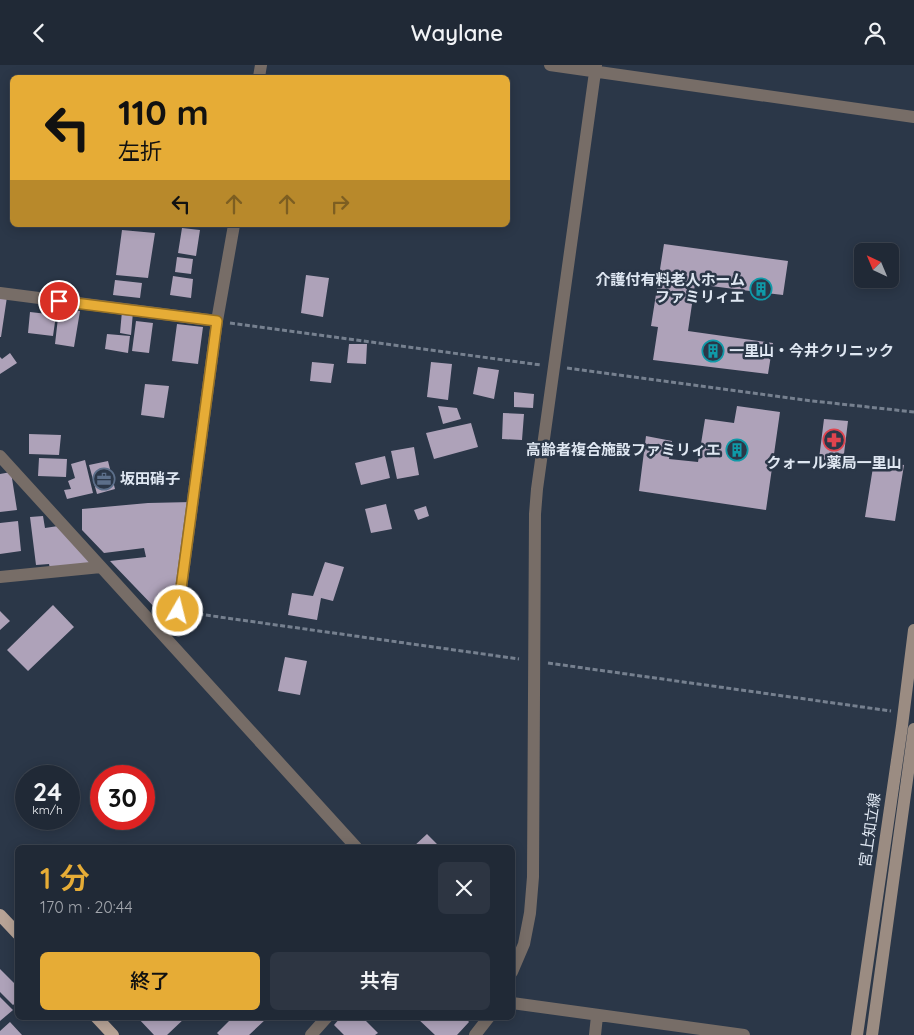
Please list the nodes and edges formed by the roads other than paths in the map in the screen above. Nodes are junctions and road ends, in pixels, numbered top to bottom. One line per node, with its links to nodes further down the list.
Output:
1 (550, 65): 2 (street)
2 (595, 68): 3 (street); 16 (street)
3 (914, 117)
4 (234, 227): 6 (street)
5 (0, 293): 6 (street)
6 (217, 321): 11 (street)
7 (0, 456): 8 (street)
8 (101, 567): 9 (street); 11 (street)
9 (0, 577)
10 (914, 630): 27 (main road, 宮上知立線)
11 (161, 632): 13 (street)
12 (914, 729): 28 (main road, 宮上知立線)
13 (354, 845)
14 (0, 915): 15 (main road)
15 (15, 931)
16 (515, 965)
17 (515, 1003): 18 (street)
18 (598, 1016): 25 (street); 26 (street)
19 (99, 1020): 22 (main road)
20 (324, 1020): 23 (street)
21 (487, 1020): 24 (street)
22 (113, 1035)
23 (311, 1035)
24 (475, 1035)
25 (595, 1035)
26 (744, 1035)
27 (857, 1035)
28 (872, 1035)

